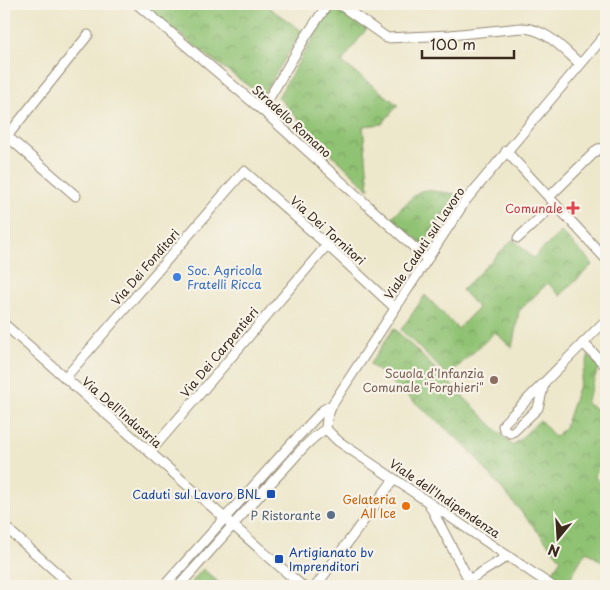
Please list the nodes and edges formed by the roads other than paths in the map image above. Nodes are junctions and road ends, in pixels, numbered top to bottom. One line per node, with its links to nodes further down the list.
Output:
1 (138, 4): 7 (street, Stradello Romano)
2 (328, 4): 7 (street)
3 (339, 4): 6 (street)
4 (606, 34): 6 (street, Viale Caduti sul Lavoro)
5 (88, 35): 8 (street)
6 (580, 64): 10 (street, Viale Caduti sul Lavoro)
7 (262, 110): 17 (street, Stradello Romano)
8 (6, 138): 12 (street)
9 (606, 148): 13 (street)
10 (506, 151): 13 (street); 17 (street, Viale Caduti sul Lavoro)
11 (244, 171): 15 (street, Via Dei Tornitori); 23 (street, Via Dei Fonditori)
12 (76, 196)
13 (552, 201): 14 (street); 16 (street)
14 (518, 238)
15 (327, 245): 18 (street, Via Dei Tornitori); 27 (street, Via Dei Carpentieri)
16 (605, 256)
17 (427, 260): 18 (street, Viale Caduti sul Lavoro)
18 (395, 308): 25 (street, Viale Caduti sul Lavoro)
19 (606, 320): 21 (street)
20 (4, 324): 23 (street, Via Dell'Industria)
21 (583, 343): 22 (street); 24 (street)
22 (606, 366)
23 (65, 378): 27 (street, Via Dell'Industria)
24 (544, 384): 24 (street)
25 (332, 405): 26 (street, Viale Caduti sul Lavoro); 30 (street, Viale Caduti sul Lavoro)
26 (326, 429): 28 (street, Viale dell'Indipendenza); 31 (street)
27 (150, 452): 30 (street, Via Dell'Industria)
28 (394, 479): 29 (street, Viale dell'Indipendenza); 39 (street)
29 (428, 502): 33 (street, Viale dell'Indipendenza); 34 (street)
30 (225, 518): 31 (street); 36 (street, Viale Caduti sul Lavoro)
31 (233, 525): 37 (street); 38 (street)
32 (4, 526): 35 (street)
33 (508, 556): 34 (street); 40 (street, Viale dell'Indipendenza)
34 (470, 583)
35 (72, 586)
36 (164, 586)
37 (179, 586)
38 (302, 586)
39 (316, 586)
40 (552, 586)

